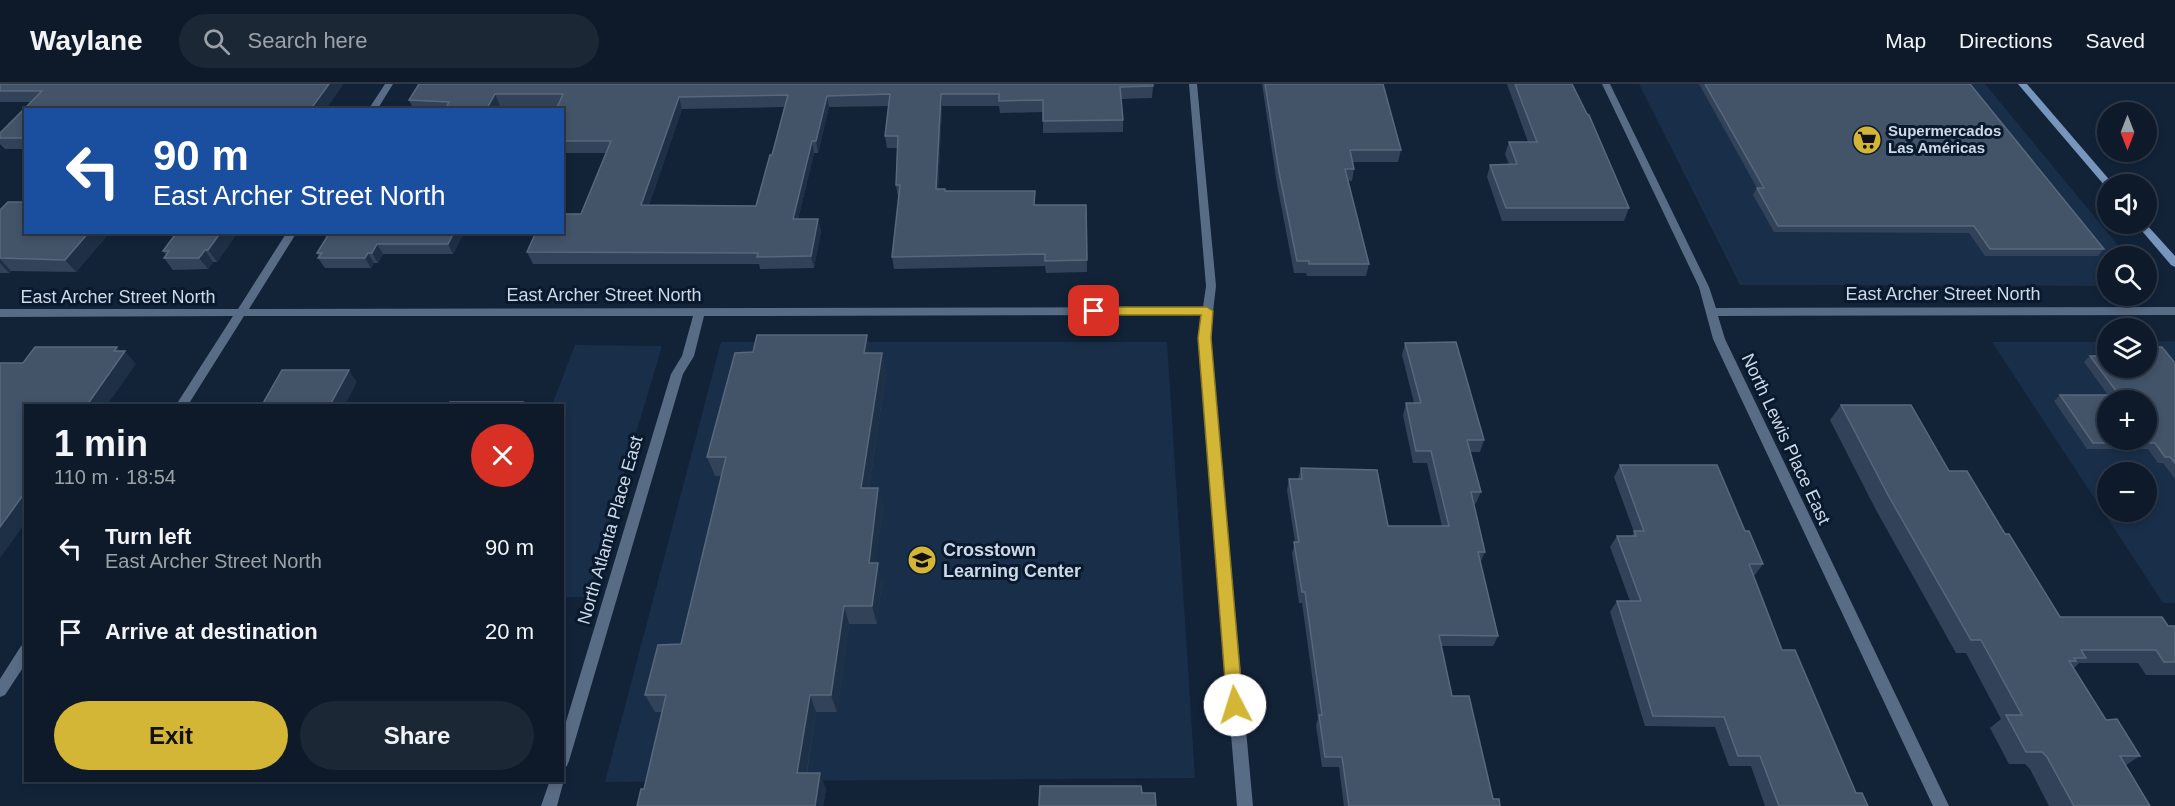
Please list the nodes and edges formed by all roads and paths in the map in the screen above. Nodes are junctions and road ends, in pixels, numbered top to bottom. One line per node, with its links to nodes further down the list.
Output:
1 (389, 84): 5 (street)
2 (1193, 84): 11 (street)
3 (1606, 84): 13 (street, North Lewis Place East)
4 (2022, 84): 6 (main road)
5 (373, 108)
6 (2099, 174)
7 (291, 234): 15 (street)
8 (2150, 234): 9 (main road)
9 (2175, 263)
10 (700, 311): 11 (street, East Archer Street North); 15 (street, East Archer Street North); 19 (street, North Atlanta Place East)
11 (1207, 311): 22 (street)
12 (2175, 311): 13 (street, East Archer Street North)
13 (1711, 312): 23 (street, North Lewis Place East)
14 (0, 313): 15 (street, East Archer Street North)
15 (240, 313): 16 (street)
16 (183, 404)
17 (24, 653): 18 (street)
18 (0, 690)
19 (564, 754)
20 (556, 782): 21 (street)
21 (549, 806)
22 (1245, 806)
23 (1941, 806)

